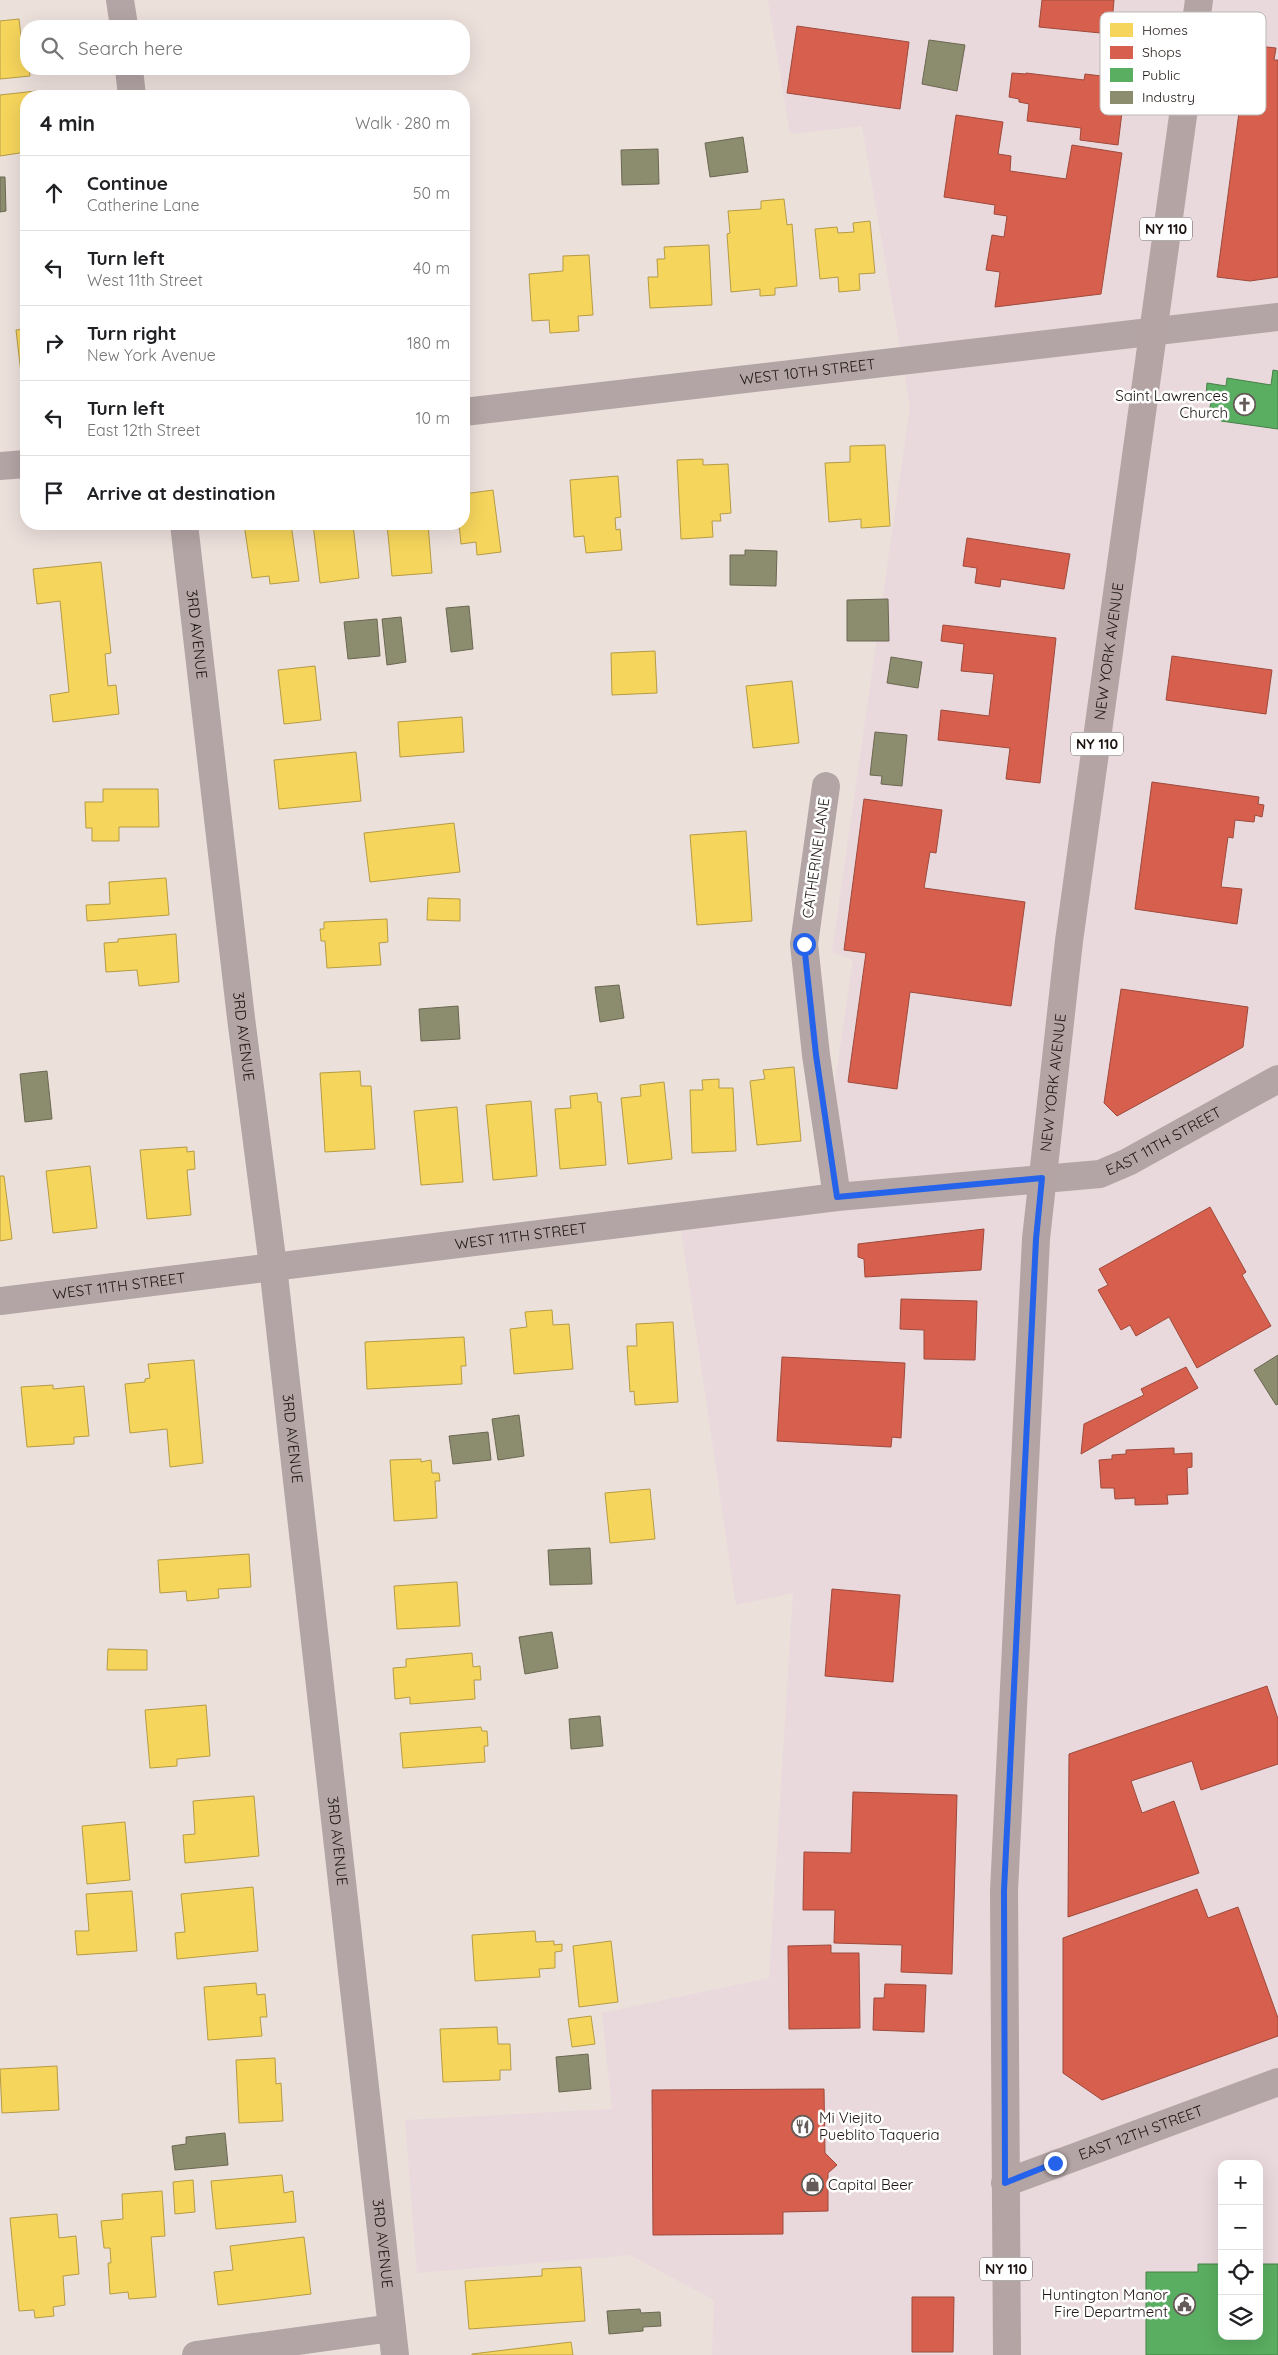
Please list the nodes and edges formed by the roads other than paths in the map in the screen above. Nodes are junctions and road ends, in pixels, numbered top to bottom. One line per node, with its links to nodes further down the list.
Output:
1 (120, 0): 2 (street)
2 (123, 20)
3 (130, 75): 4 (street)
4 (131, 90)
5 (1183, 115): 7 (main road, NEW YORK AVENUE / NY 110)
6 (1278, 317): 7 (street, WEST 10TH STREET)
7 (1152, 332): 8 (street, WEST 10TH STREET); 14 (main road, NEW YORK AVENUE / NY 110)
8 (470, 411)
9 (20, 464): 10 (street)
10 (0, 466)
11 (185, 530): 16 (street, 3RD AVENUE)
12 (826, 786): 15 (street, CATHERINE LANE)
13 (1278, 1079): 14 (street, EAST 11TH STREET)
14 (1042, 1178): 15 (street, WEST 11TH STREET); 19 (main road, NEW YORK AVENUE / NY 110)
15 (837, 1197): 16 (street, WEST 11TH STREET)
16 (274, 1266): 17 (street, WEST 11TH STREET); 20 (street, 3RD AVENUE)
17 (0, 1301)
18 (1278, 2082): 19 (street, EAST 12TH STREET)
19 (1005, 2183): 23 (main road, NEW YORK AVENUE / NY 110)
20 (392, 2328): 21 (street); 22 (street, 3RD AVENUE)
21 (196, 2355)
22 (395, 2355)
23 (1007, 2355)

